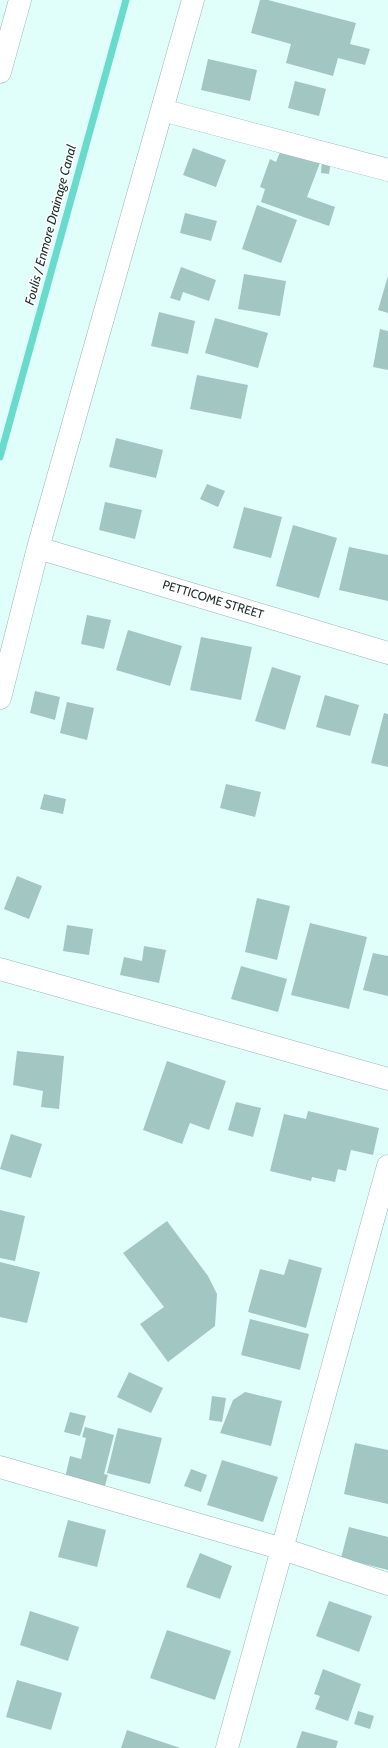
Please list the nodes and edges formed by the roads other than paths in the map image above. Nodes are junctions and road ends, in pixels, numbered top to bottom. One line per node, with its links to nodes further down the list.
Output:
1 (20, 0): 3 (street)
2 (193, 0): 4 (street)
3 (0, 72)
4 (162, 110): 5 (street); 6 (street)
5 (388, 170)
6 (38, 548): 7 (street, PETTICOME STREET); 8 (street)
7 (388, 653)
8 (0, 698)
9 (0, 969): 10 (street)
10 (388, 1079)
11 (388, 1166): 13 (street)
12 (0, 1467): 13 (street)
13 (282, 1549): 14 (street); 15 (street)
14 (388, 1584)
15 (227, 1748)

